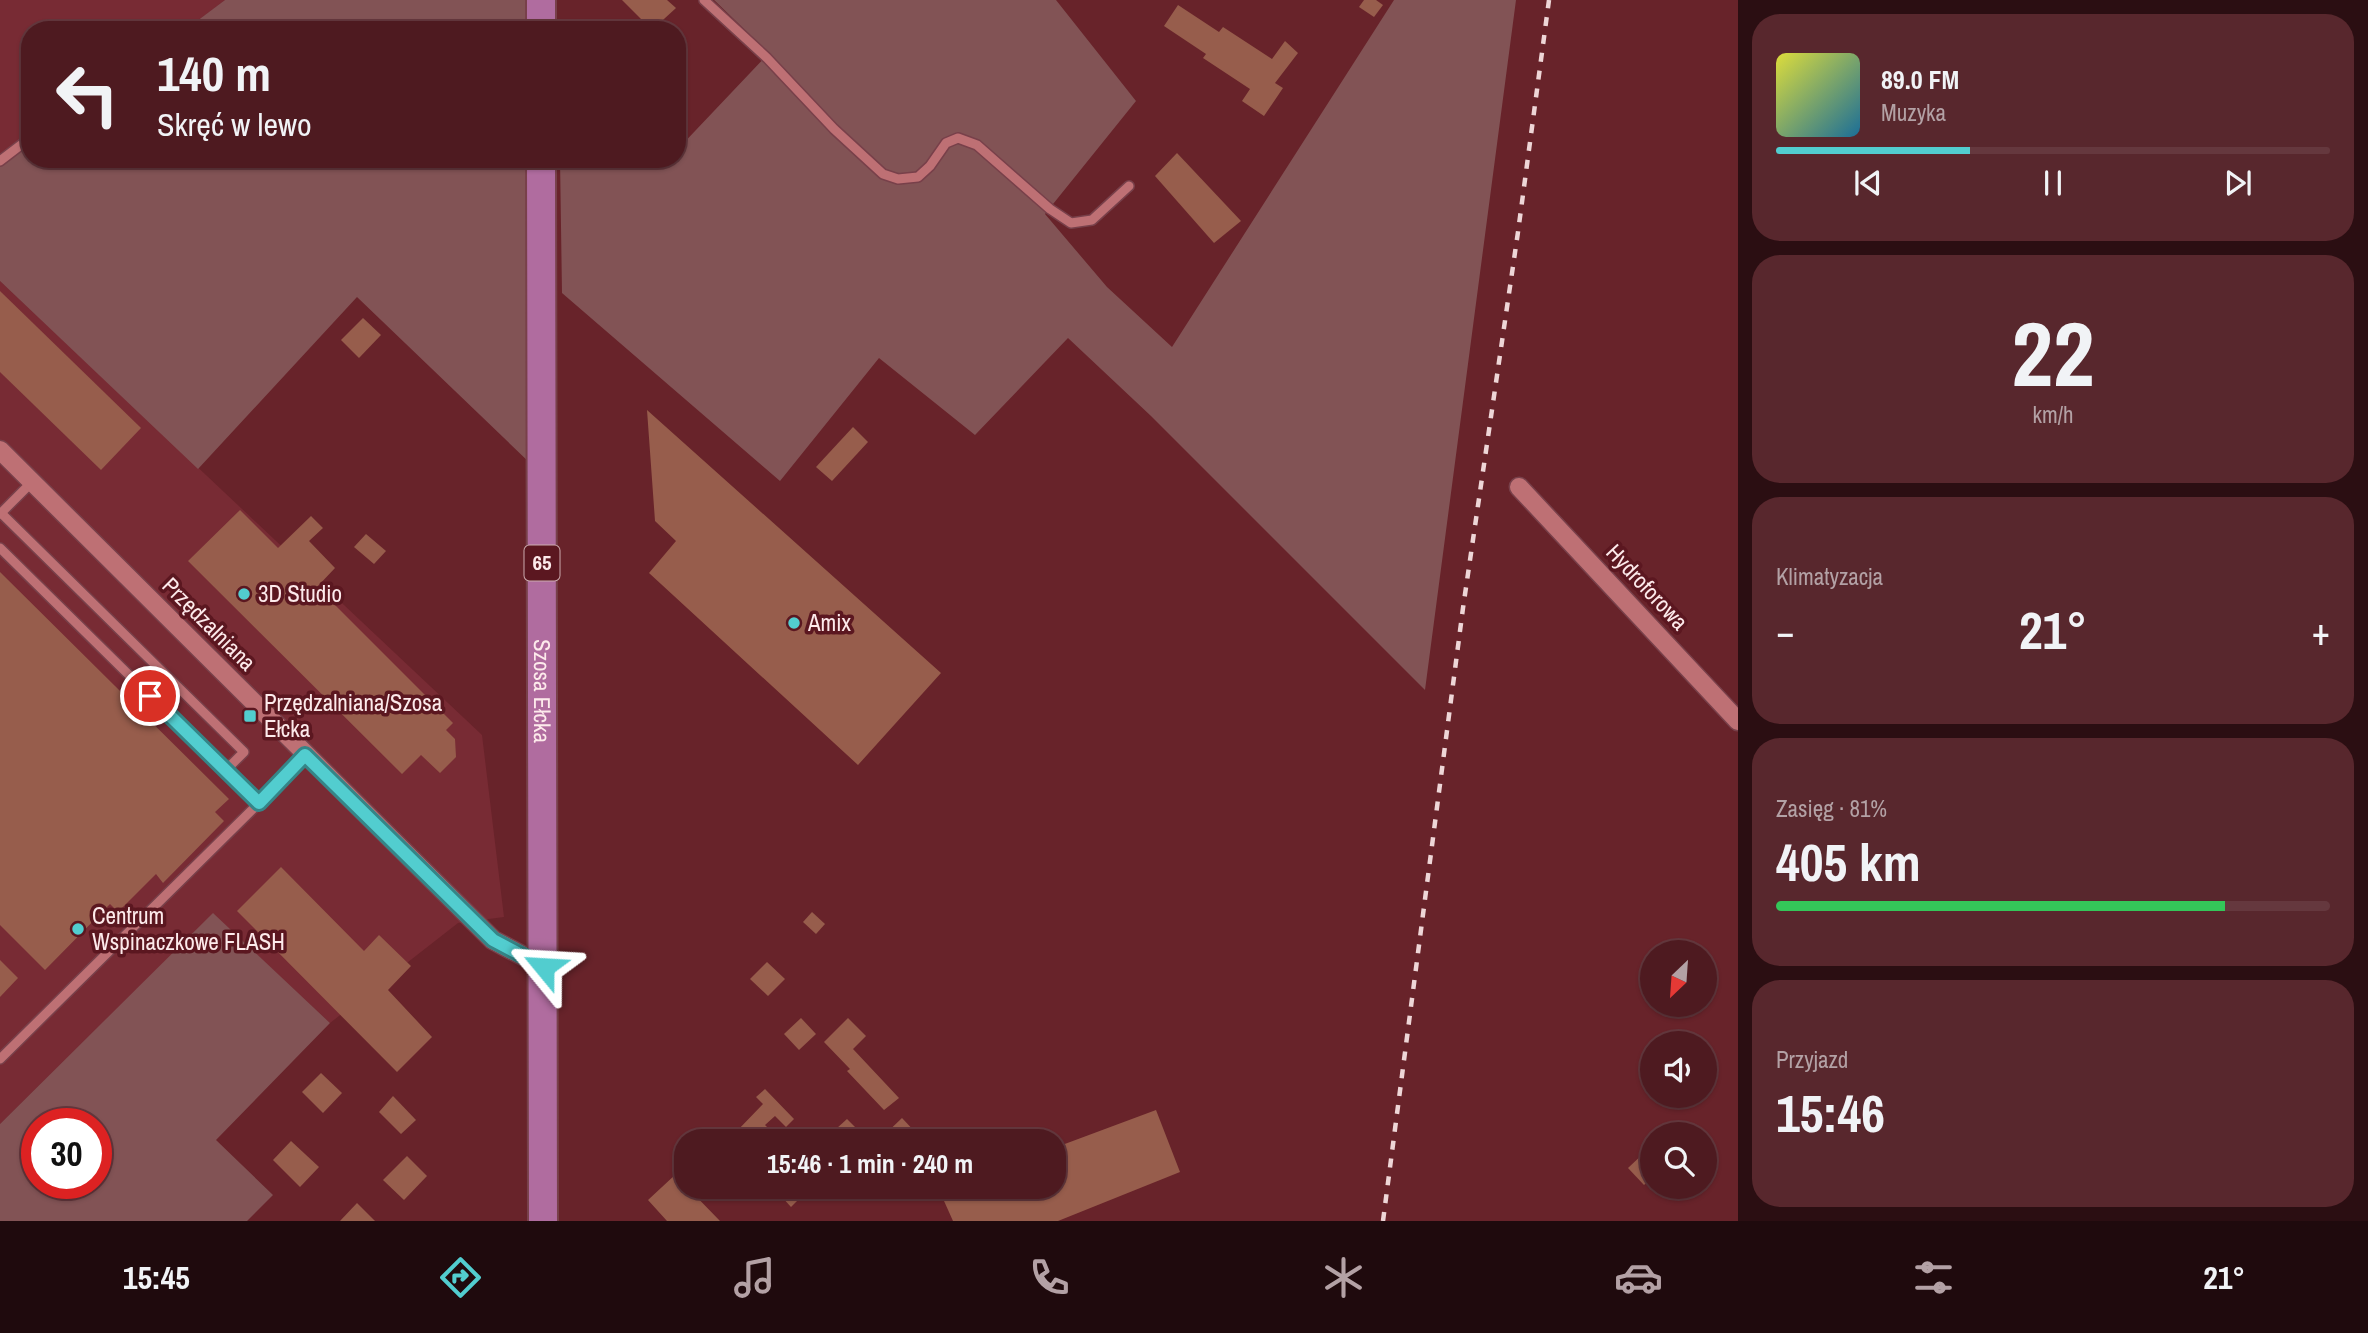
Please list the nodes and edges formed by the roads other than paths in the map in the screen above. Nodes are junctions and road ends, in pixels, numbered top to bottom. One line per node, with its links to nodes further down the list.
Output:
1 (541, 0): 3 (main road)
2 (704, 0): 7 (lane)
3 (541, 21)
4 (21, 145): 5 (lane)
5 (0, 161)
6 (541, 168): 17 (main road, Szosa Ełcka / 65)
7 (1129, 186)
8 (0, 450): 9 (street, Przędzalniana)
9 (32, 482): 11 (lane); 14 (street, Przędzalniana)
10 (1519, 487): 13 (street, Hydroforowa)
11 (1, 514): 15 (lane)
12 (0, 548): 15 (lane)
13 (1738, 720)
14 (305, 755): 16 (lane); 17 (street, Przędzalniana)
15 (226, 770): 16 (lane)
16 (259, 803): 18 (lane)
17 (544, 967): 19 (main road, Szosa Ełcka / 65)
18 (0, 1059)
19 (543, 1221)

